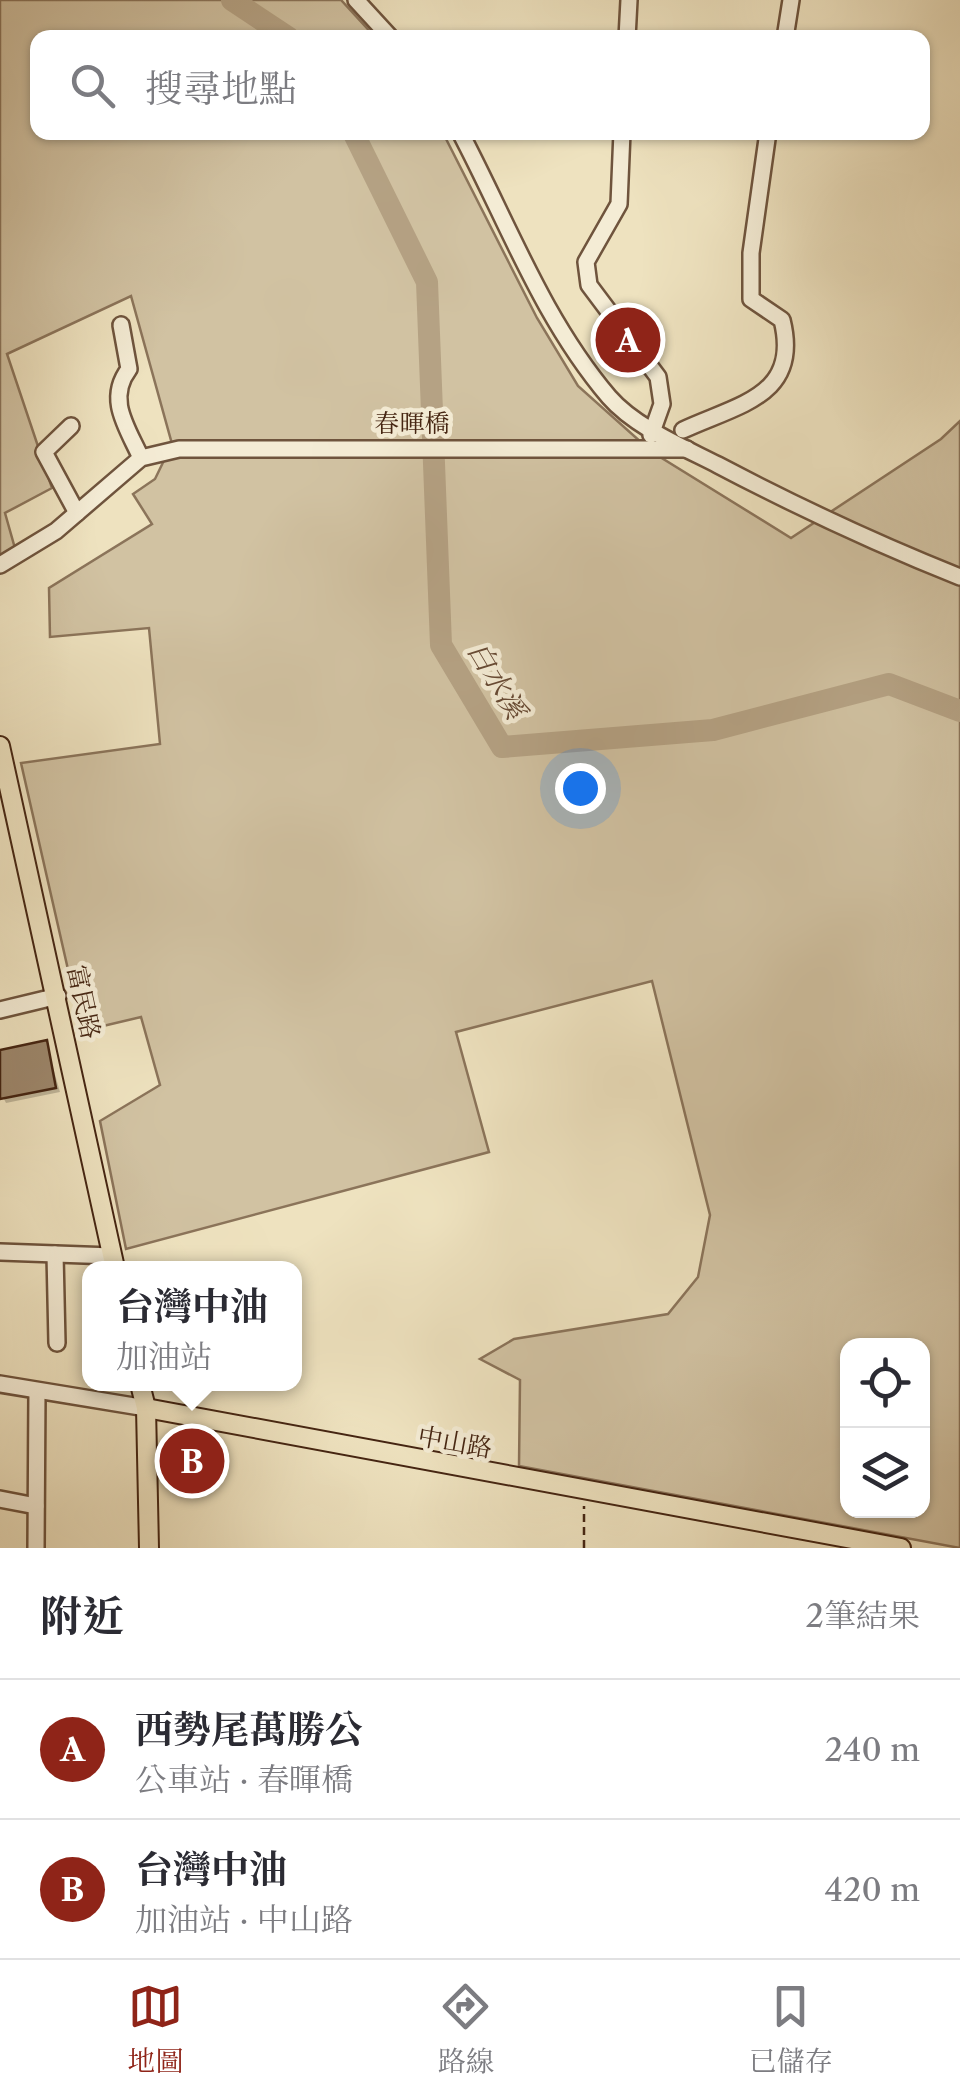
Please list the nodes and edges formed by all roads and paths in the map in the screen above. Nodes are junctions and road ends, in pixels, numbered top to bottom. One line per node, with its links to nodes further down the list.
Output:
1 (356, 0): 4 (street)
2 (629, 0): 5 (street)
3 (791, 0): 6 (street)
4 (384, 30)
5 (627, 30)
6 (786, 30)
7 (464, 140): 12 (street)
8 (622, 140): 12 (street)
9 (767, 140): 13 (street)
10 (120, 325): 16 (street)
11 (71, 426): 17 (street)
12 (652, 428): 14 (street); 15 (street)
13 (683, 430)
14 (645, 448): 15 (street, 春暉橋); 16 (street, 春暉橋)
15 (687, 449): 19 (street)
16 (141, 458): 17 (street)
17 (77, 513): 18 (street)
18 (0, 565)
19 (960, 578)
20 (0, 746): 21 (main road, 富民路)
21 (58, 996): 22 (street); 26 (main road, 富民路)
22 (0, 1010)
23 (0, 1252): 24 (street)
24 (55, 1254): 25 (street); 27 (street)
25 (106, 1261)
26 (113, 1261)
27 (57, 1343)
28 (0, 1384): 29 (street, 中山路)
29 (36, 1391): 31 (street, 中山路); 34 (street)
30 (142, 1391): 31 (main road)
31 (146, 1408): 32 (main road, 中山路); 36 (main road)
32 (584, 1490): 37 (path); 38 (main road, 中山路)
33 (0, 1499): 34 (street)
34 (36, 1506): 35 (street)
35 (36, 1548)
36 (149, 1548)
37 (584, 1548)
38 (902, 1548)

